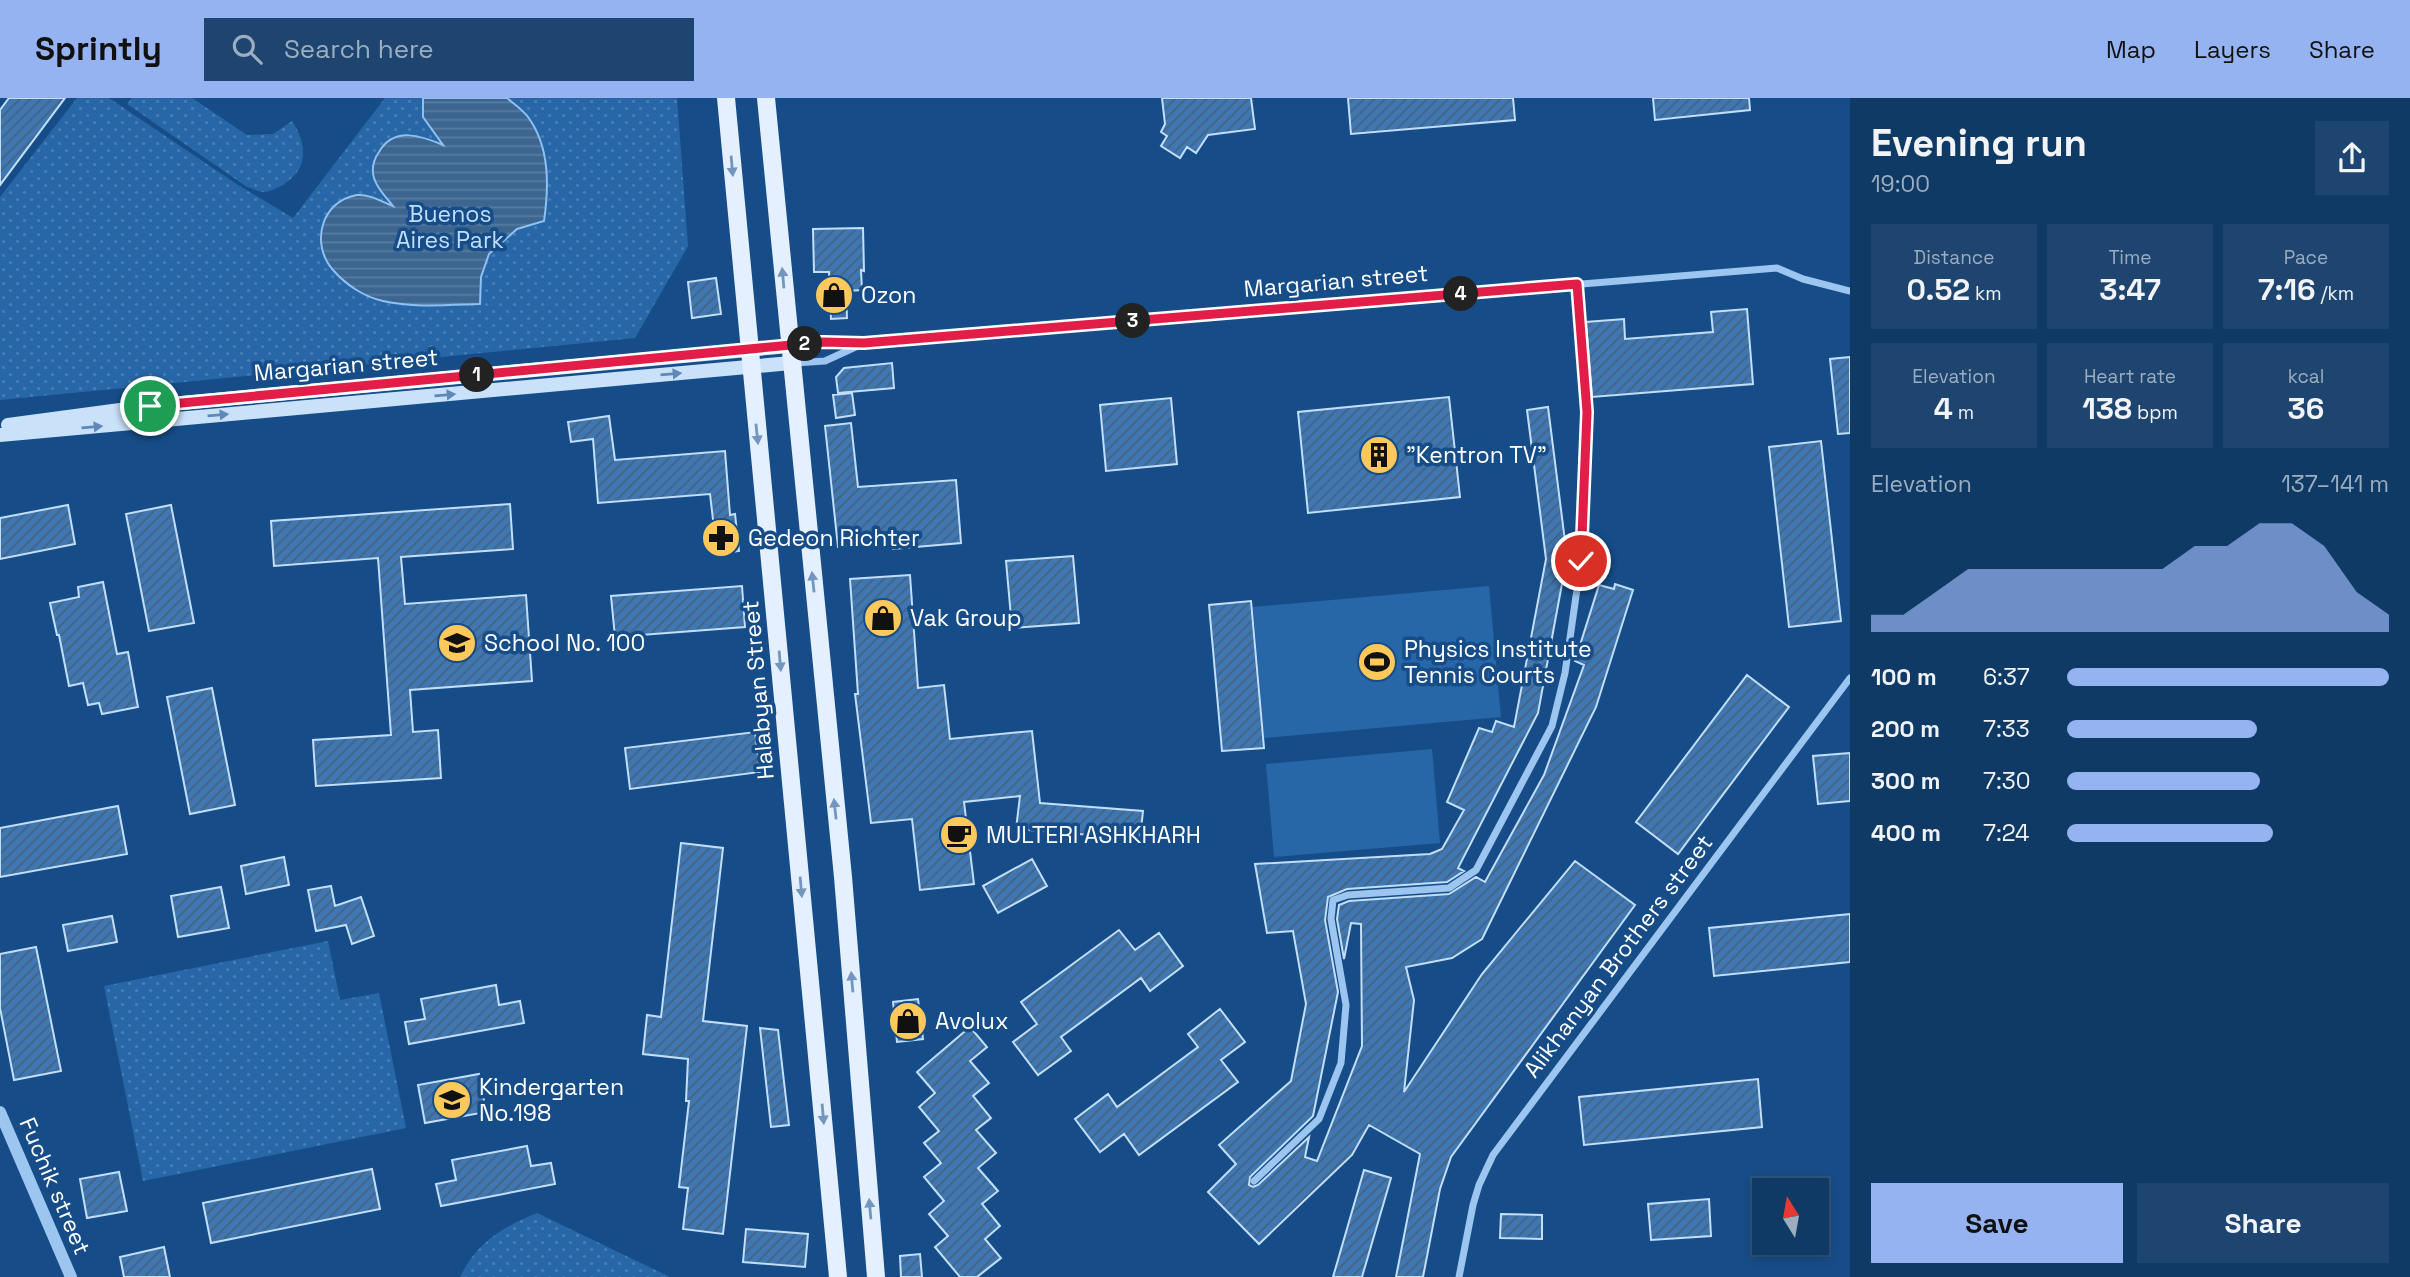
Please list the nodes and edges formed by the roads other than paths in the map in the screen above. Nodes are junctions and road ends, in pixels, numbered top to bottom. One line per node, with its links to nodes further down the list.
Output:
1 (726, 98): 7 (main road, Halabyan Street, one-way to 7)
2 (766, 98): 6 (main road, one-way to 2)
3 (1577, 284): 4 (street, Margarian street); 5 (street, Margarian street); 12 (street)
4 (1850, 291)
5 (864, 343): 6 (street, Margarian street); 6 (street, Margarian street)
6 (790, 354): 7 (main road, Margarian street); 15 (main road, one-way to 6)
7 (749, 358): 8 (main road, Margarian street); 9 (main road, Margarian street, one-way to 7); 14 (main road, Halabyan Street, one-way to 14)
8 (0, 427)
9 (0, 435)
10 (1850, 678): 16 (street, Alikhanyan Brothers street)
11 (0, 1112): 13 (street, Fuchik street)
12 (1254, 1181)
13 (71, 1277)
14 (838, 1277)
15 (876, 1277)
16 (1459, 1277)

